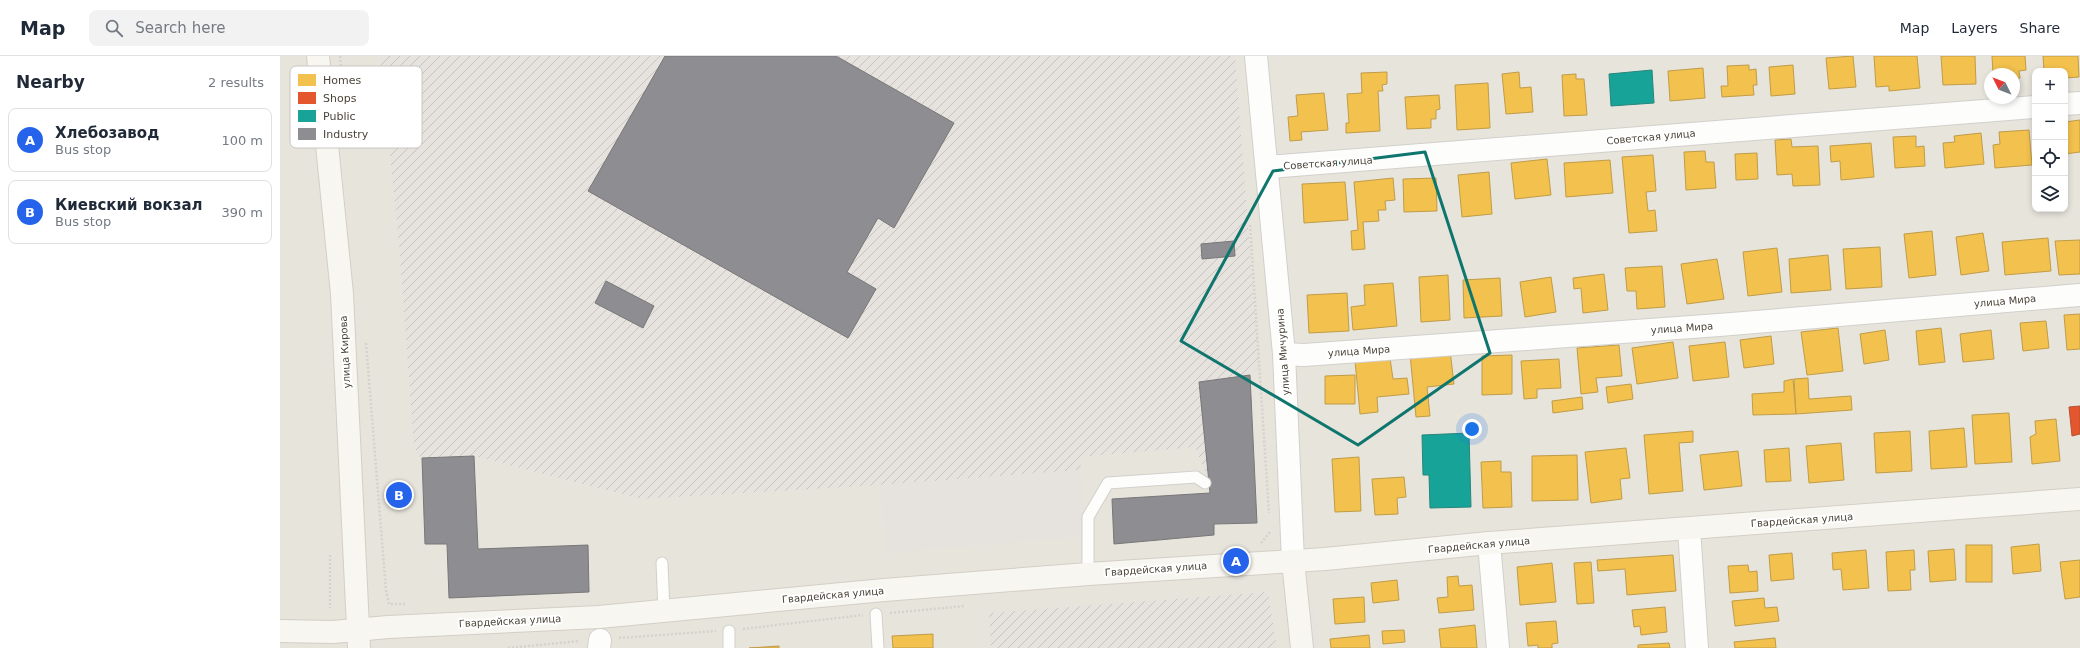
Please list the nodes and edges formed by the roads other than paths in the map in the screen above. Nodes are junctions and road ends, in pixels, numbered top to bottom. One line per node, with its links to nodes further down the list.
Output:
1 (318, 56): 3 (street, улица Кирова)
2 (1256, 56): 8 (street, улица Мичурина)
3 (319, 66)
4 (2080, 103): 5 (street)
5 (2068, 104)
6 (2032, 107): 8 (street, Советская улица)
7 (327, 148): 22 (street, улица Кирова)
8 (1268, 167): 10 (street, улица Мичурина)
9 (2080, 295): 10 (street, улица Мира)
10 (1284, 354): 15 (street, улица Мичурина)
11 (1205, 483): 17 (lane)
12 (2080, 499): 13 (street, Гвардейская улица)
13 (1689, 529): 14 (street, Гвардейская улица); 27 (street)
14 (1489, 543): 15 (street, Гвардейская улица); 26 (street)
15 (1294, 561): 17 (street, Гвардейская улица); 25 (street, улица Мичурина)
16 (662, 563): 18 (lane)
17 (1088, 574): 18 (street, Гвардейская улица)
18 (664, 611): 22 (street, Гвардейская улица)
19 (876, 614): 24 (lane)
20 (729, 630): 23 (lane)
21 (280, 631): 22 (street, Гвардейская улица)
22 (358, 639)
23 (729, 648)
24 (878, 648)
25 (1302, 648)
26 (1498, 648)
27 (1697, 648)

